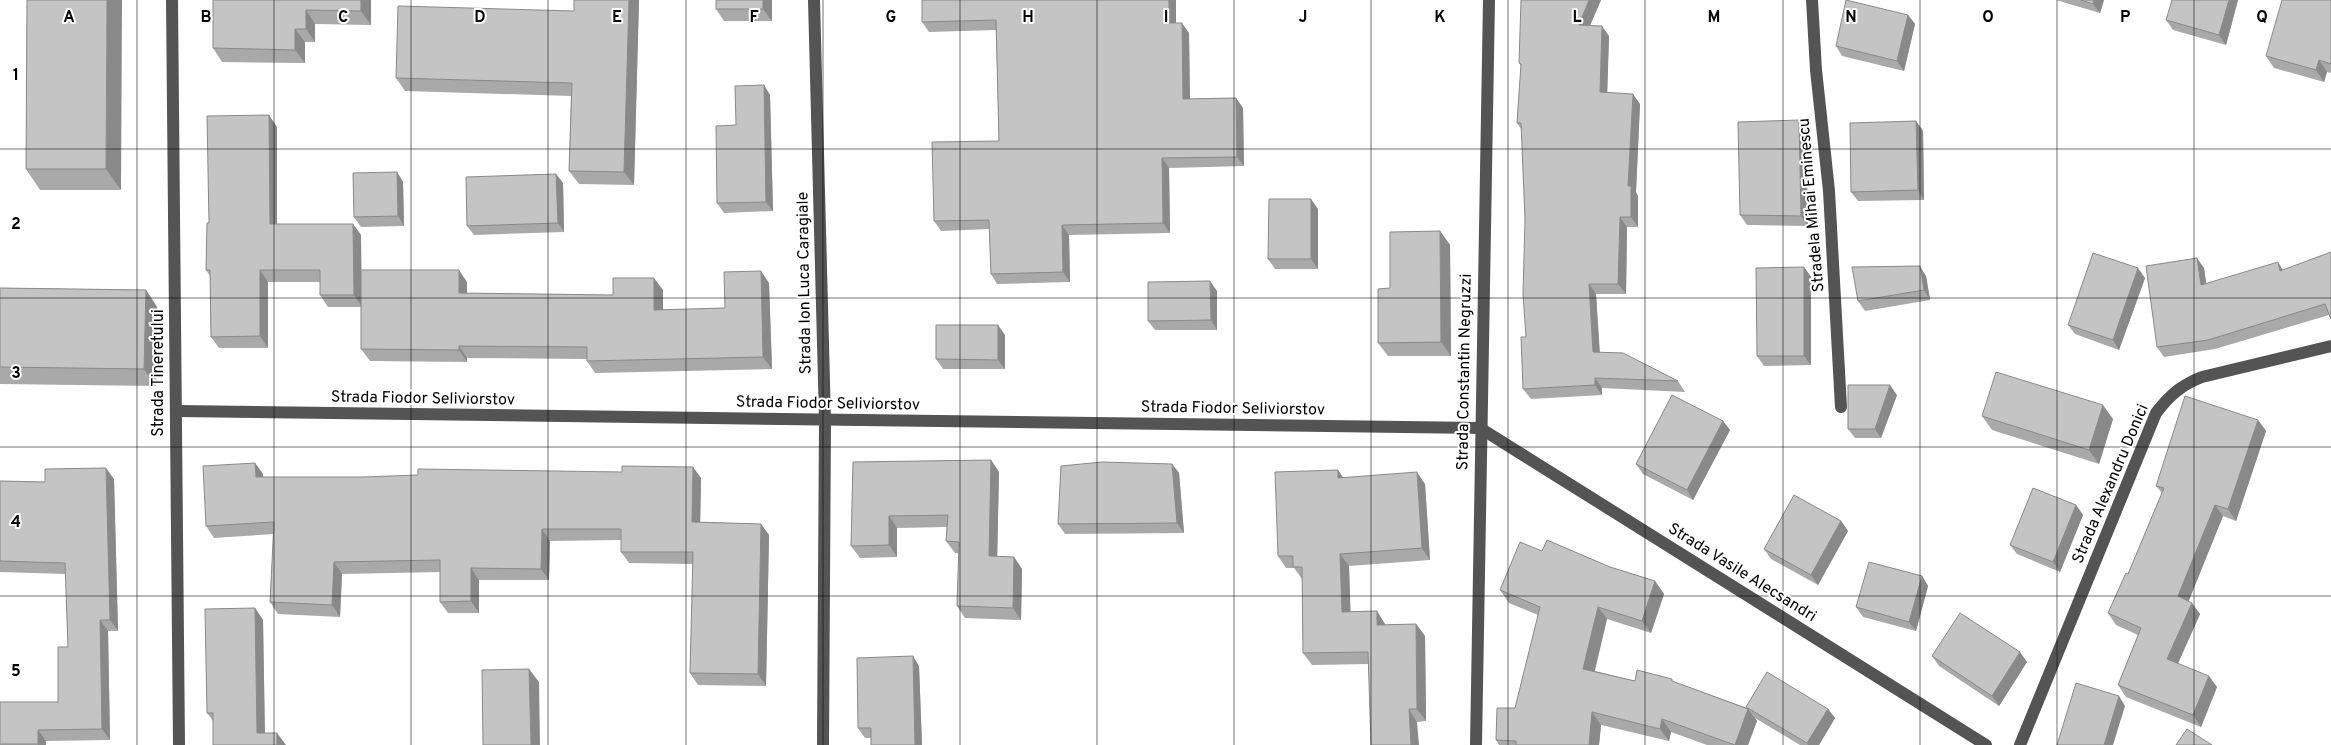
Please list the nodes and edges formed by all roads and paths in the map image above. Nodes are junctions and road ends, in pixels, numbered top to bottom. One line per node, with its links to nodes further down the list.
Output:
1 (172, 0): 7 (street, Strada Tineretului)
2 (814, 0): 8 (street, Strada Ion Luca Caragiale)
3 (1489, 0): 9 (street, Strada Constantin Negruzzi)
4 (1812, 0): 6 (street, Stradela Mihai Eminescu)
5 (2331, 346): 14 (street, Strada Alexandru Donici)
6 (1841, 407)
7 (176, 412): 8 (street, Strada Fiodor Seliviorstov); 10 (street, Strada Tineretului)
8 (825, 420): 9 (street, Strada Fiodor Seliviorstov); 11 (street, Strada Ion Luca Caragiale)
9 (1480, 428): 12 (street, Strada Constantin Negruzzi); 13 (street, Strada Vasile Alecsandri)
10 (179, 745)
11 (823, 745)
12 (1476, 745)
13 (1986, 745)
14 (2020, 745)

